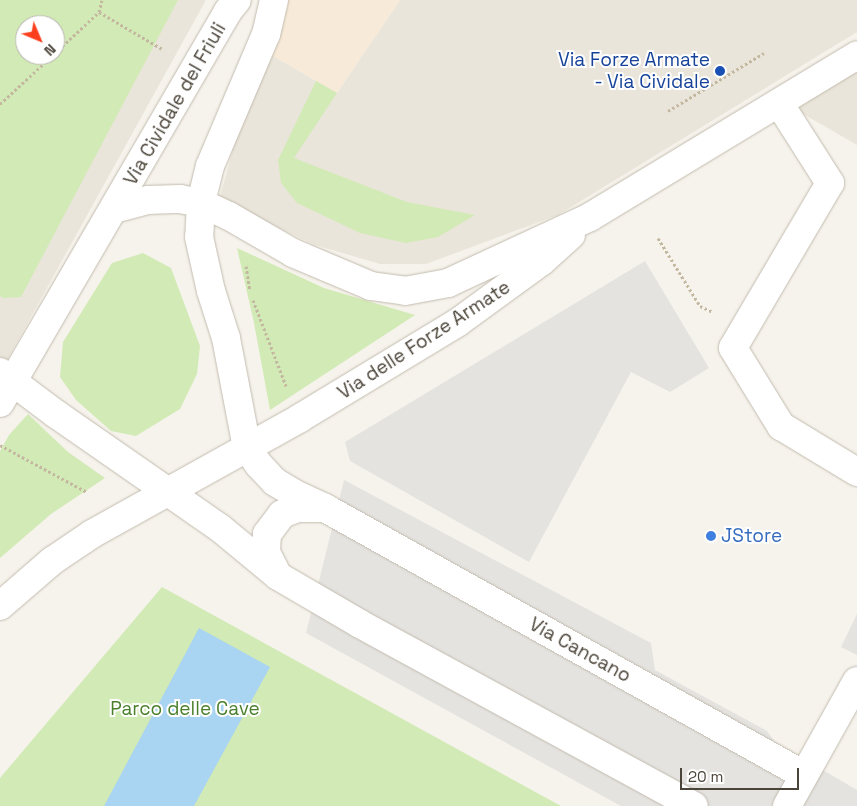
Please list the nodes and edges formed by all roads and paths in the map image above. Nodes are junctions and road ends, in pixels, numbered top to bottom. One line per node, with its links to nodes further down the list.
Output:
1 (102, 0): 4 (path)
2 (237, 0): 14 (street, Via Cividale del Friuli)
3 (274, 0): 13 (street)
4 (99, 12): 5 (path); 6 (path)
5 (65, 44)
6 (164, 50)
7 (764, 53): 12 (path)
8 (857, 55): 10 (street, Via delle Forze Armate)
9 (42, 65): 11 (path)
10 (779, 103): 15 (street, Via delle Forze Armate); 18 (street)
11 (0, 104)
12 (668, 111)
13 (200, 203): 14 (street, Via delle Forze Armate); 15 (street, Via delle Forze Armate); 23 (street)
14 (114, 209): 19 (street)
15 (590, 217): 23 (street, Via delle Forze Armate)
16 (658, 238): 18 (path)
17 (244, 256): 20 (path)
18 (745, 328): 24 (street)
19 (7, 376): 21 (street); 25 (street)
20 (288, 391)
21 (0, 403)
22 (0, 445): 26 (path)
23 (247, 448): 25 (street, Via delle Forze Armate); 27 (street, Via Cancano)
24 (857, 472)
25 (167, 490): 28 (street); 29 (street, Via delle Forze Armate)
26 (88, 492)
27 (325, 508): 28 (street, Via Cancano); 31 (street, Via Cancano)
28 (278, 576): 32 (street)
29 (0, 606)
30 (857, 681): 31 (street)
31 (804, 776): 33 (street)
32 (694, 806)
33 (788, 806)

